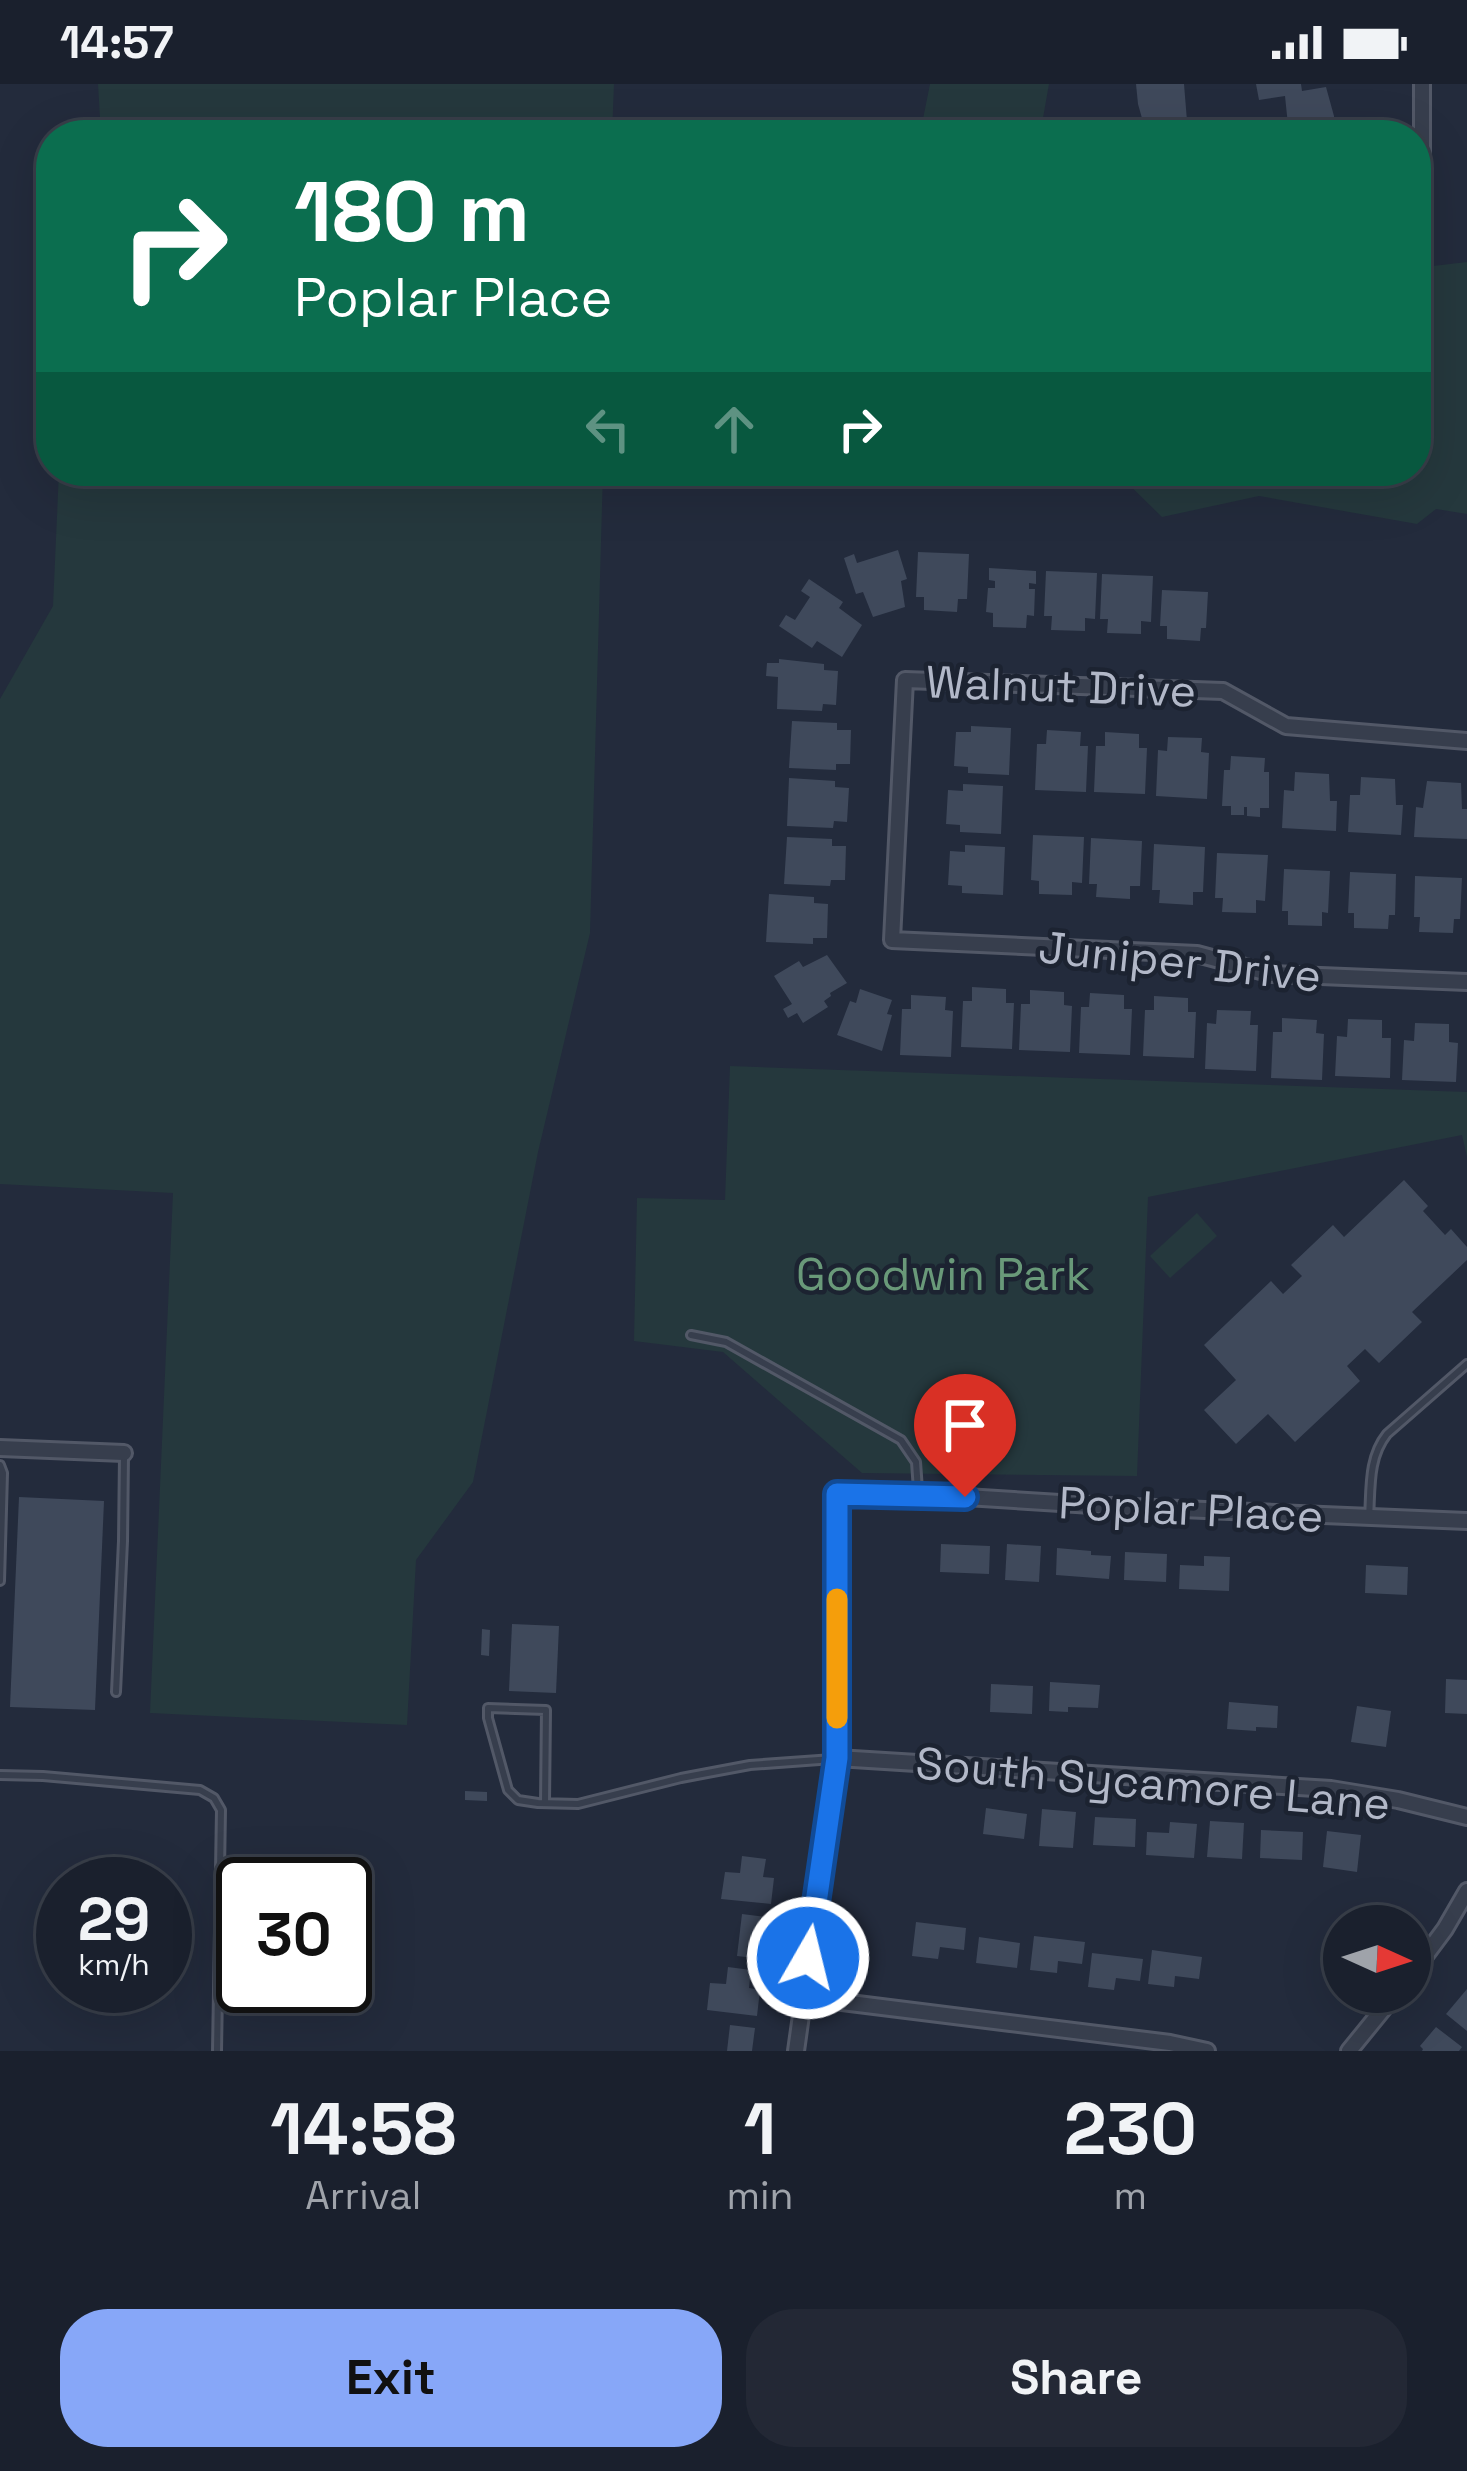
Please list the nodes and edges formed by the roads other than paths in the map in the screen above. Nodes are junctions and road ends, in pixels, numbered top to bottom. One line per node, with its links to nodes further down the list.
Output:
1 (1422, 84): 2 (street)
2 (1422, 120)
3 (1467, 741): 4 (street, Walnut Drive)
4 (892, 940): 5 (street, Juniper Drive)
5 (1467, 982)
6 (691, 1335): 11 (lane)
7 (1467, 1364): 12 (lane)
8 (0, 1448): 9 (street)
9 (124, 1453): 15 (lane)
10 (0, 1465): 14 (lane)
11 (917, 1494): 12 (street, Poplar Place); 16 (street, Poplar Place)
12 (1369, 1518): 13 (street, Poplar Place)
13 (1467, 1521)
14 (0, 1581)
15 (116, 1692)
16 (837, 1758): 18 (lane); 19 (street, South Sycamore Lane); 22 (street)
17 (0, 1775): 24 (lane)
18 (545, 1803): 18 (lane)
19 (1467, 1817)
20 (1467, 1891): 21 (street)
21 (1431, 1948)
22 (802, 1997): 25 (street); 26 (street)
23 (1380, 2013): 27 (street)
24 (217, 2051)
25 (796, 2051)
26 (1207, 2051)
27 (1349, 2051)

